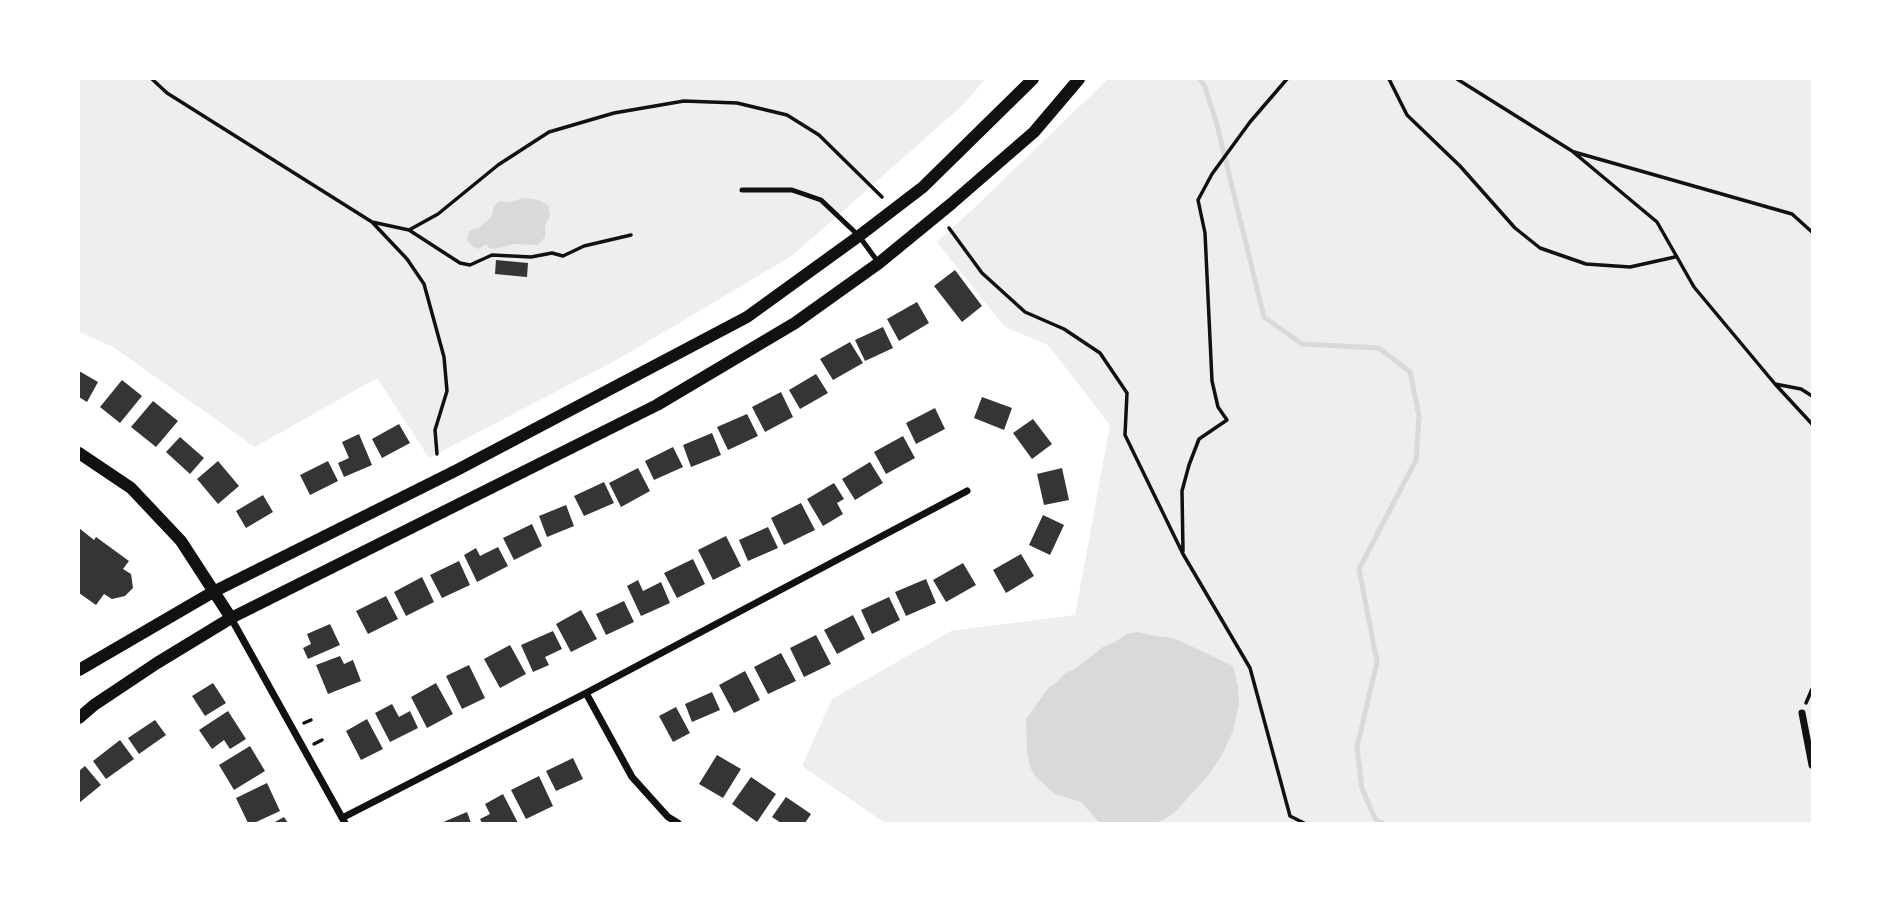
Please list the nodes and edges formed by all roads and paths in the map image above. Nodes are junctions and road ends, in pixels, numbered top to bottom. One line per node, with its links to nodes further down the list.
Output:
1 (152, 79): 10 (path)
2 (1033, 79): 15 (street)
3 (1079, 79): 17 (street)
4 (1287, 79): 24 (path)
5 (1389, 79): 16 (path)
6 (1457, 79): 7 (path)
7 (1572, 151): 13 (path); 16 (path)
8 (742, 190): 15 (lane)
9 (882, 197): 12 (path)
10 (372, 222): 12 (path); 22 (path)
11 (949, 228): 24 (path)
12 (409, 230): 14 (path)
13 (1812, 232)
14 (631, 235)
15 (859, 236): 17 (lane); 25 (street)
16 (1676, 256): 18 (path)
17 (879, 263): 26 (street)
18 (1775, 384): 19 (path); 20 (path)
19 (1812, 396)
20 (1812, 424)
21 (79, 453): 25 (street)
22 (440, 462)
23 (967, 491): 28 (street)
24 (1183, 554): 38 (path)
25 (213, 592): 26 (street); 27 (street)
26 (231, 618): 30 (street); 36 (street)
27 (79, 670)
28 (586, 693): 36 (street); 37 (street)
29 (1802, 713): 35 (street)
30 (79, 718)
31 (311, 720): 32 (path)
32 (304, 723)
33 (322, 740): 34 (path)
34 (314, 744)
35 (1812, 765)
36 (343, 820)
37 (678, 823)
38 (1304, 823)

